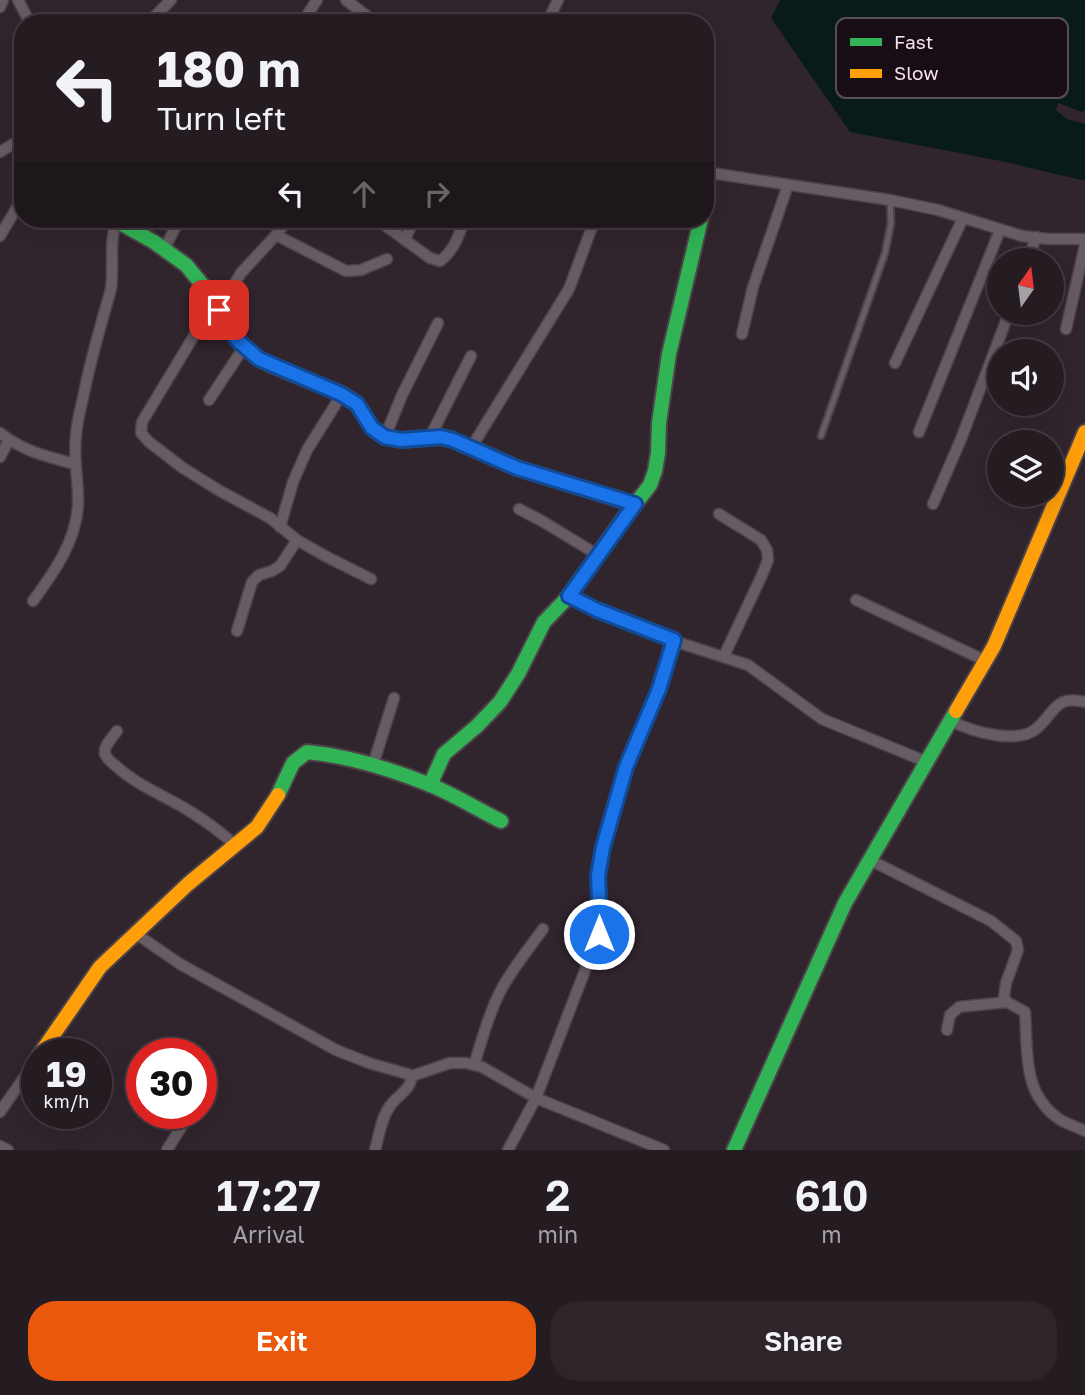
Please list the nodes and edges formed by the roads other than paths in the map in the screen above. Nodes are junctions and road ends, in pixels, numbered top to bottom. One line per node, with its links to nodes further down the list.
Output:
1 (3, 0): 4 (street)
2 (171, 0): 5 (street)
3 (346, 0): 6 (street)
4 (0, 7)
5 (157, 14)
6 (364, 14)
7 (714, 173): 8 (street)
8 (788, 185): 9 (street); 35 (street)
9 (890, 200): 11 (street); 44 (lane)
10 (14, 212): 23 (street)
11 (963, 218): 21 (street); 38 (street)
12 (113, 228): 50 (street)
13 (128, 228): 29 (street)
14 (175, 228): 29 (street)
15 (282, 228): 22 (street)
16 (388, 228): 26 (street)
17 (410, 228): 26 (street)
18 (461, 228): 26 (street)
19 (592, 228): 48 (street)
20 (699, 228): 51 (street)
21 (1000, 230): 24 (street); 41 (street)
22 (276, 235): 30 (street); 31 (street)
23 (0, 236)
24 (1036, 237): 25 (street); 28 (street)
25 (1085, 239)
26 (405, 240)
27 (1085, 245): 34 (street)
28 (1032, 248)
29 (164, 249): 31 (street)
30 (387, 259)
31 (221, 314): 36 (street); 55 (street)
32 (438, 323): 45 (street)
33 (1004, 326): 52 (street)
34 (1066, 329)
35 (742, 334)
36 (244, 347): 39 (street); 40 (street)
37 (471, 356): 46 (street)
38 (895, 363)
39 (341, 394): 45 (street); 55 (street)
40 (209, 400)
41 (919, 432)
42 (1085, 432): 65 (street)
43 (0, 433): 47 (street)
44 (821, 436)
45 (385, 437): 46 (street)
46 (430, 437): 48 (street)
47 (9, 440): 49 (street); 50 (street)
48 (471, 448): 51 (street)
49 (0, 457)
50 (75, 464): 61 (street)
51 (635, 504): 57 (street)
52 (933, 504)
53 (519, 509): 57 (street)
54 (719, 514): 64 (street)
55 (280, 527): 56 (street)
56 (297, 540): 58 (street); 62 (street)
57 (598, 555): 59 (street)
58 (371, 579)
59 (569, 596): 63 (street); 72 (street)
60 (856, 600): 65 (street)
61 (33, 601)
62 (237, 631)
63 (674, 640): 64 (street); 86 (street)
64 (724, 656): 70 (street)
65 (986, 662): 68 (street)
66 (394, 698): 71 (street)
67 (1085, 702): 68 (street)
68 (951, 721): 70 (street)
69 (117, 731): 74 (street)
70 (927, 762): 75 (street)
71 (373, 765): 72 (street); 74 (street)
72 (429, 785): 73 (street)
73 (501, 821)
74 (235, 845): 77 (street)
75 (870, 860): 78 (street); 96 (street)
76 (543, 929): 81 (street)
77 (135, 933): 80 (street); 82 (street)
78 (1007, 1002): 79 (street); 89 (street)
79 (947, 1030)
80 (51, 1038)
81 (474, 1065): 82 (street); 86 (street)
82 (412, 1076): 93 (street)
83 (21, 1081): 85 (street)
84 (0, 1089): 85 (street)
85 (11, 1095): 87 (street)
86 (536, 1098): 94 (street); 95 (street)
87 (0, 1112)
88 (180, 1129): 92 (street)
89 (1085, 1131)
90 (0, 1146): 91 (street)
91 (8, 1150)
92 (167, 1150)
93 (375, 1150)
94 (508, 1150)
95 (664, 1150)
96 (734, 1150)

